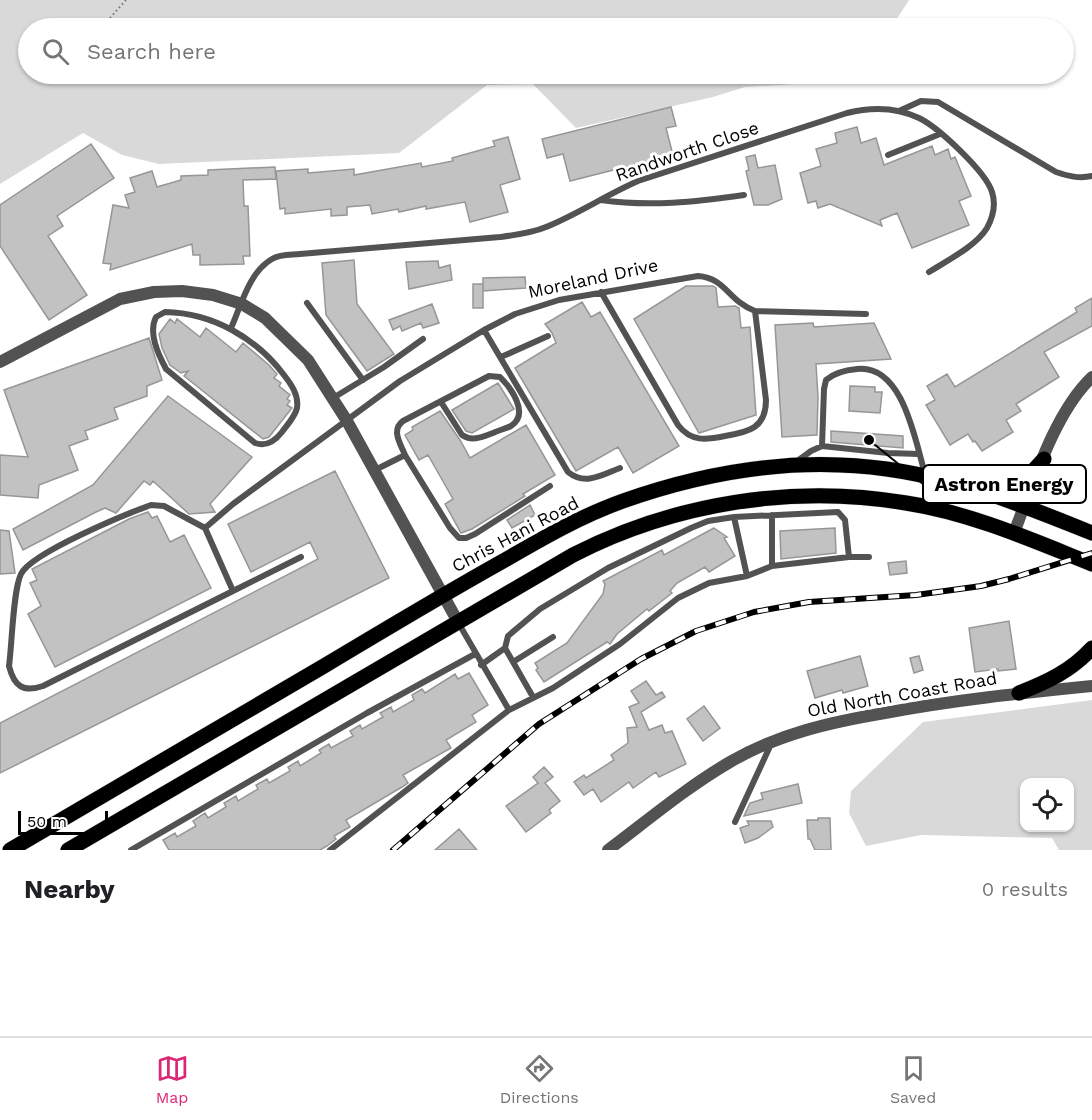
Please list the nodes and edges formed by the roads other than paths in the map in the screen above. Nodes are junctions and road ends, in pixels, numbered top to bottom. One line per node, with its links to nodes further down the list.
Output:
1 (898, 111): 2 (lane, Randworth Close); 4 (lane); 6 (lane, Randworth Close)
2 (940, 134): 3 (lane); 7 (lane)
3 (888, 156)
4 (1092, 176)
5 (744, 195): 6 (lane)
6 (600, 200): 10 (lane, Randworth Close)
7 (929, 272)
8 (601, 292): 11 (lane, Moreland Drive); 11 (lane); 14 (lane, Moreland Drive)
9 (307, 303): 20 (lane)
10 (242, 304): 13 (lane, Randworth Close); 18 (street); 21 (street)
11 (756, 311): 12 (lane)
12 (866, 314)
13 (231, 328): 13 (lane)
14 (484, 330): 17 (lane); 23 (lane, Moreland Drive)
15 (548, 336): 17 (lane)
16 (423, 339): 20 (lane)
17 (501, 357): 29 (lane)
18 (0, 362)
19 (1092, 377): 27 (street)
20 (363, 380): 21 (lane)
21 (332, 399): 23 (street)
22 (441, 402): 22 (lane); 25 (lane)
23 (347, 421): 30 (street); 37 (lane, Moreland Drive)
24 (822, 446): 26 (lane); 26 (lane); 28 (lane)
25 (405, 454): 30 (lane); 32 (lane)
26 (919, 454): 31 (lane)
27 (1044, 459): 33 (main road); 34 (street)
28 (791, 466): 31 (main road, Chris Hani Road); 47 (main road, Chris Hani Road)
29 (620, 468)
30 (375, 470): 47 (street)
31 (925, 475): 33 (main road, Chris Hani Road)
32 (550, 486)
33 (970, 486): 34 (main road, Chris Hani Road)
34 (1025, 506): 38 (street); 39 (main road, Chris Hani Road)
35 (772, 515): 36 (lane); 41 (lane); 44 (lane)
36 (734, 517): 45 (lane); 50 (lane)
37 (205, 528): 46 (lane); 46 (lane)
38 (1014, 533): 43 (main road); 48 (main road)
39 (1092, 533)
40 (301, 557): 46 (lane)
41 (849, 557): 42 (lane); 44 (lane)
42 (869, 557)
43 (1092, 564)
44 (772, 566): 45 (lane)
45 (747, 576): 57 (lane)
46 (233, 591)
47 (444, 595): 48 (street); 61 (main road, Chris Hani Road)
48 (458, 622): 52 (lane); 62 (main road)
49 (553, 637): 53 (lane)
50 (505, 648): 53 (lane); 54 (lane)
51 (1092, 648): 56 (main road)
52 (475, 654): 54 (lane); 63 (lane)
53 (513, 662): 57 (lane)
54 (482, 665): 58 (lane)
55 (1092, 686): 56 (street, Old North Coast Road)
56 (1019, 693): 59 (street, Old North Coast Road)
57 (533, 698): 58 (lane)
58 (509, 710): 64 (lane)
59 (772, 742): 60 (lane); 65 (street, Old North Coast Road)
60 (735, 822)
61 (10, 850)
62 (68, 850)
63 (130, 850)
64 (330, 850)
65 (608, 850)

